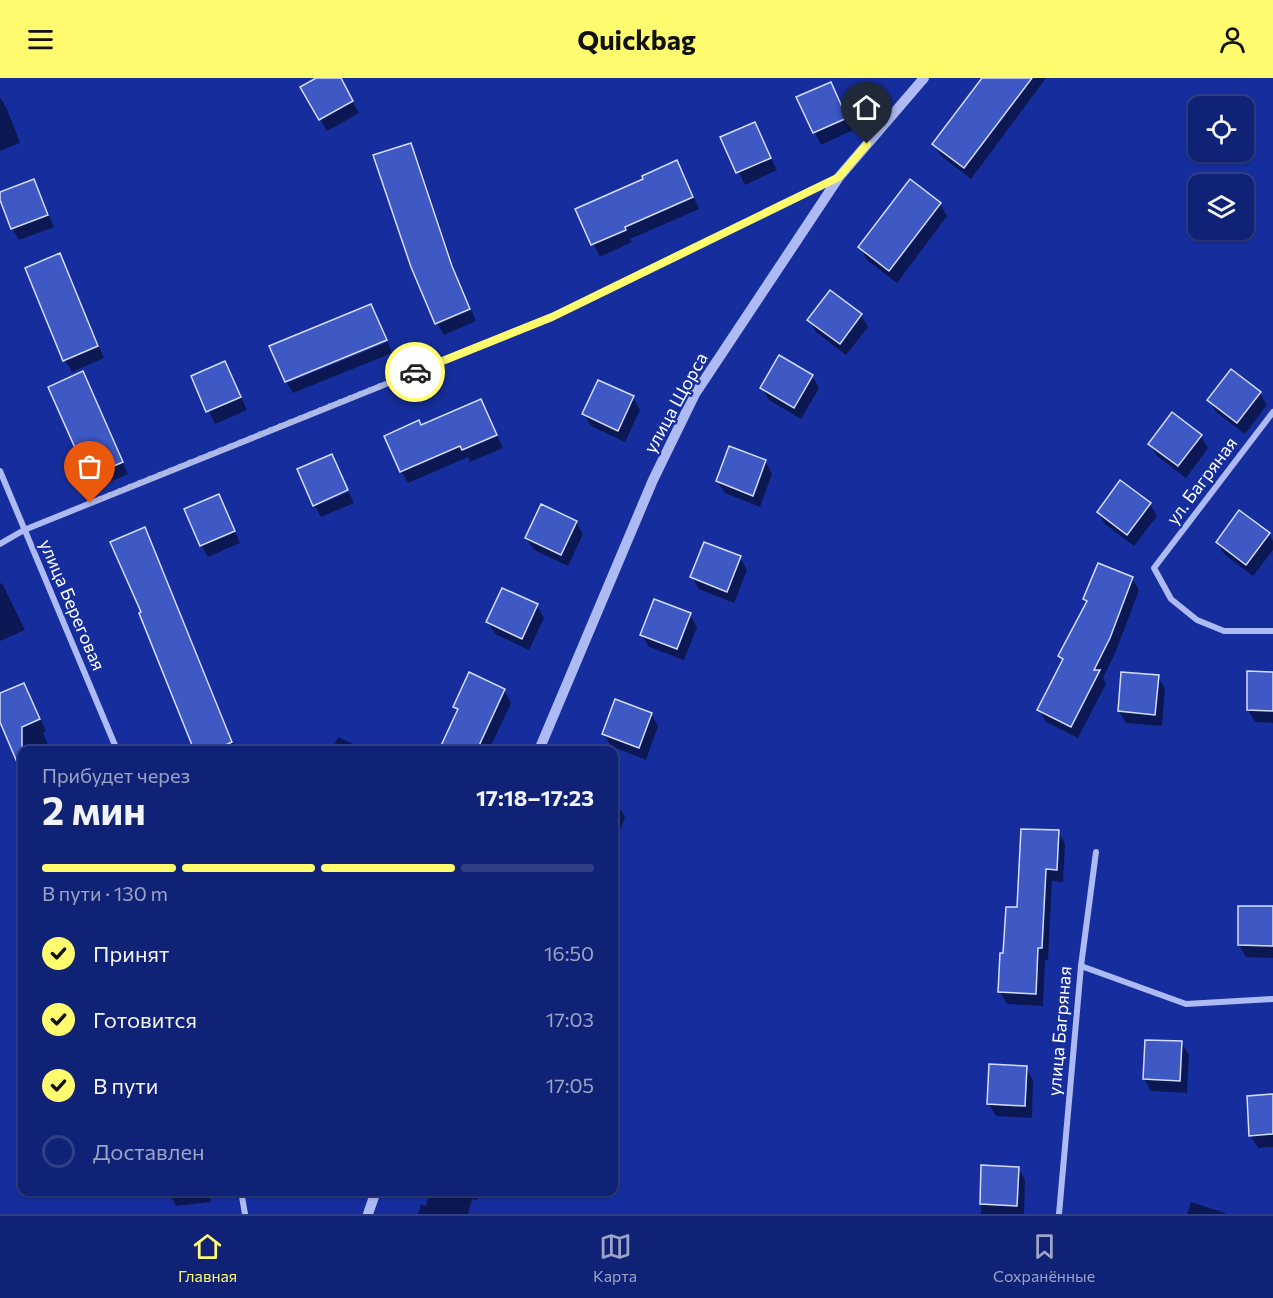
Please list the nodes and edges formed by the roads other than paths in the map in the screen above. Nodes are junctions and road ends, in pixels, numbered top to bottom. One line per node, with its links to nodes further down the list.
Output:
1 (924, 78): 2 (street, улица Щорса)
2 (839, 177): 5 (street); 9 (street, улица Щорса)
3 (1273, 412): 7 (street, ул. Багряная)
4 (0, 471): 5 (street, улица Береговая)
5 (24, 530): 6 (street); 8 (street, улица Береговая)
6 (0, 543)
7 (1273, 631)
8 (115, 746)
9 (541, 746)
10 (1096, 852): 11 (street, улица Багряная)
11 (1081, 966): 12 (street); 17 (street, улица Багряная)
12 (1273, 999)
13 (242, 1196): 15 (street)
14 (374, 1196): 16 (street)
15 (245, 1214)
16 (368, 1214)
17 (1059, 1214)

